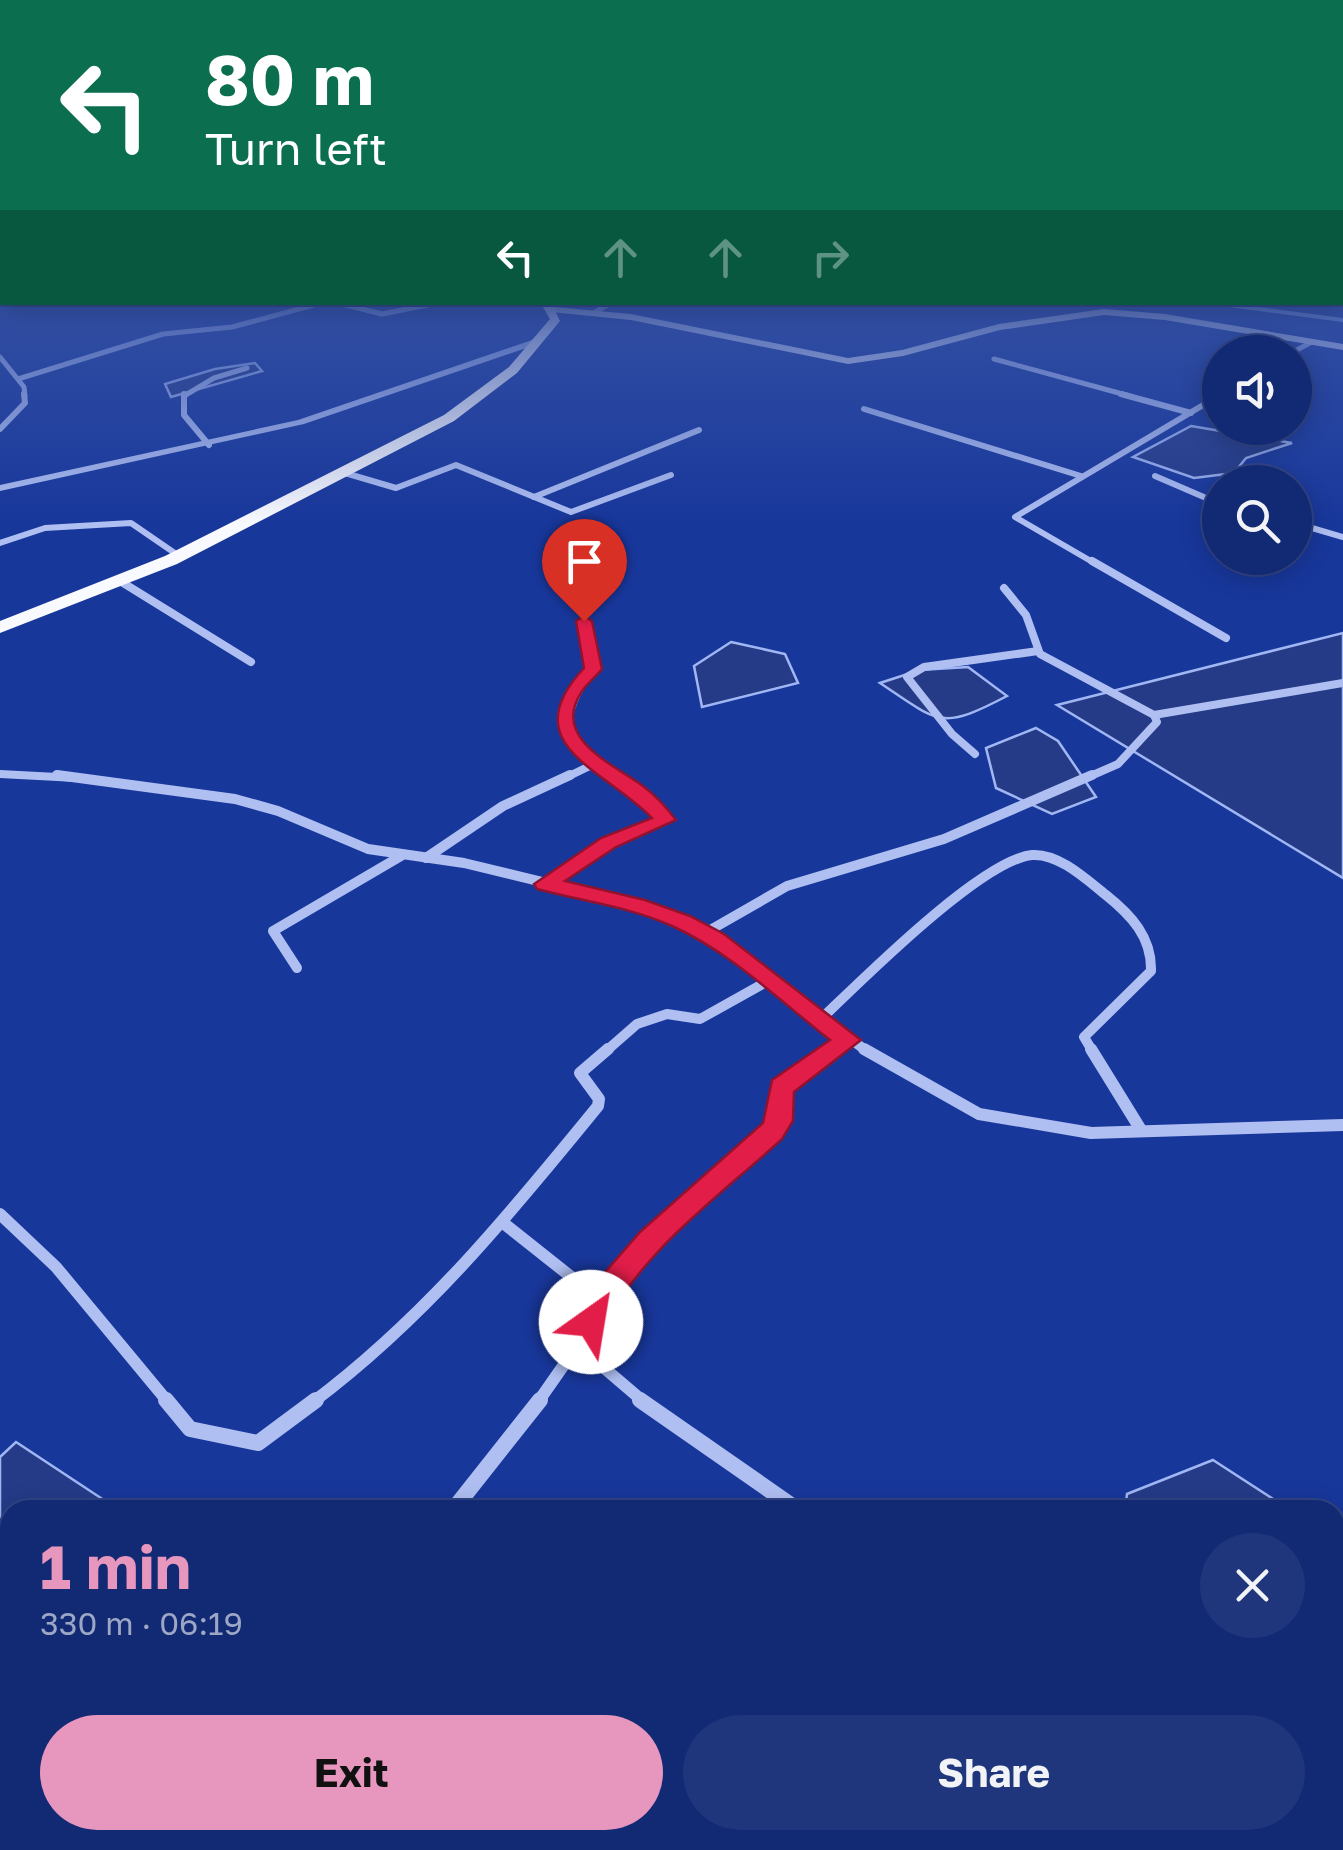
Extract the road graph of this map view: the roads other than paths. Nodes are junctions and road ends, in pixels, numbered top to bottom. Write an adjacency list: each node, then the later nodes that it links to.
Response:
1 (107, 351): 9 (street)
2 (508, 351): 15 (street)
3 (529, 351): 16 (main road)
4 (798, 351): 5 (main road)
5 (909, 351)
6 (0, 357): 9 (street)
7 (994, 360): 12 (street)
8 (248, 368): 15 (street)
9 (18, 379): 13 (street)
10 (1202, 406): 12 (street)
11 (864, 409): 18 (street)
12 (1190, 413): 18 (street)
13 (0, 429)
14 (699, 430): 22 (street)
15 (209, 445): 20 (street)
16 (344, 473): 22 (street); 26 (main road)
17 (671, 474): 22 (street)
18 (1081, 476): 31 (street)
19 (1155, 476): 21 (street)
20 (0, 488)
21 (1202, 496)
22 (534, 498)
23 (1312, 528): 24 (street)
24 (1343, 537)
25 (0, 543): 26 (street)
26 (179, 556): 27 (main road)
27 (120, 581): 30 (main road); 33 (street)
28 (1004, 588): 32 (street)
29 (584, 621): 37 (street)
30 (0, 628)
31 (1226, 638)
32 (1038, 651): 35 (street); 36 (street)
33 (251, 662)
34 (1343, 683): 35 (street)
35 (1154, 715): 42 (street)
36 (975, 754)
37 (594, 764): 40 (street); 41 (street)
38 (0, 774): 39 (street)
39 (401, 856): 40 (street); 43 (street)
40 (425, 859): 41 (street)
41 (545, 884): 42 (street)
42 (704, 934): 44 (street)
43 (297, 968)
44 (768, 981): 45 (street); 50 (street)
45 (820, 1020): 46 (street); 48 (street)
46 (848, 1040): 48 (street); 51 (street)
47 (1343, 1125): 48 (street)
48 (1141, 1130)
49 (0, 1214): 50 (street)
50 (502, 1222): 51 (street)
51 (597, 1304): 52 (street)
52 (582, 1339): 53 (street); 54 (street)
53 (461, 1500)
54 (785, 1500)

